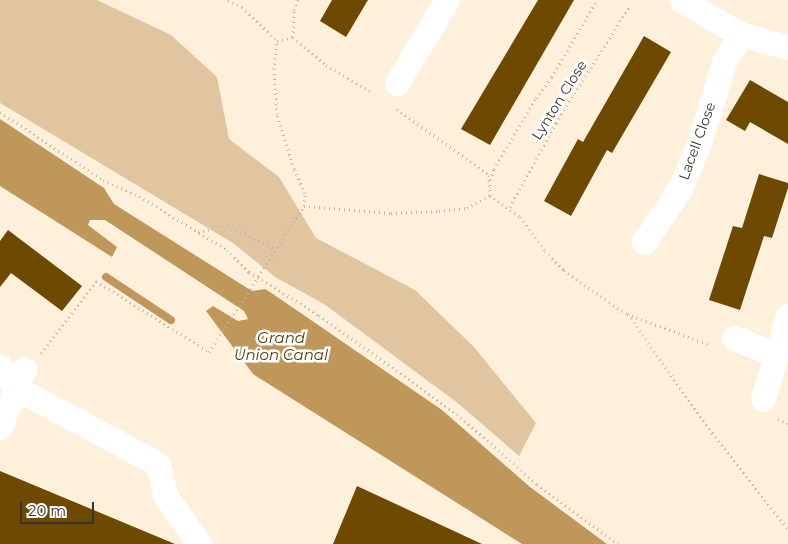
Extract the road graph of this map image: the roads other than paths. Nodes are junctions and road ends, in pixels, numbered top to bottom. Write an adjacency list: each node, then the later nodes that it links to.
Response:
1 (447, 0): 5 (street)
2 (681, 0): 3 (street)
3 (740, 34): 4 (street); 6 (street, Lacell Close)
4 (788, 47)
5 (394, 93)
6 (644, 242)
7 (788, 316): 9 (street)
8 (725, 343): 9 (street)
9 (775, 354): 11 (street)
10 (15, 377): 12 (street); 13 (street)
11 (762, 399)
12 (0, 427)
13 (199, 544)

